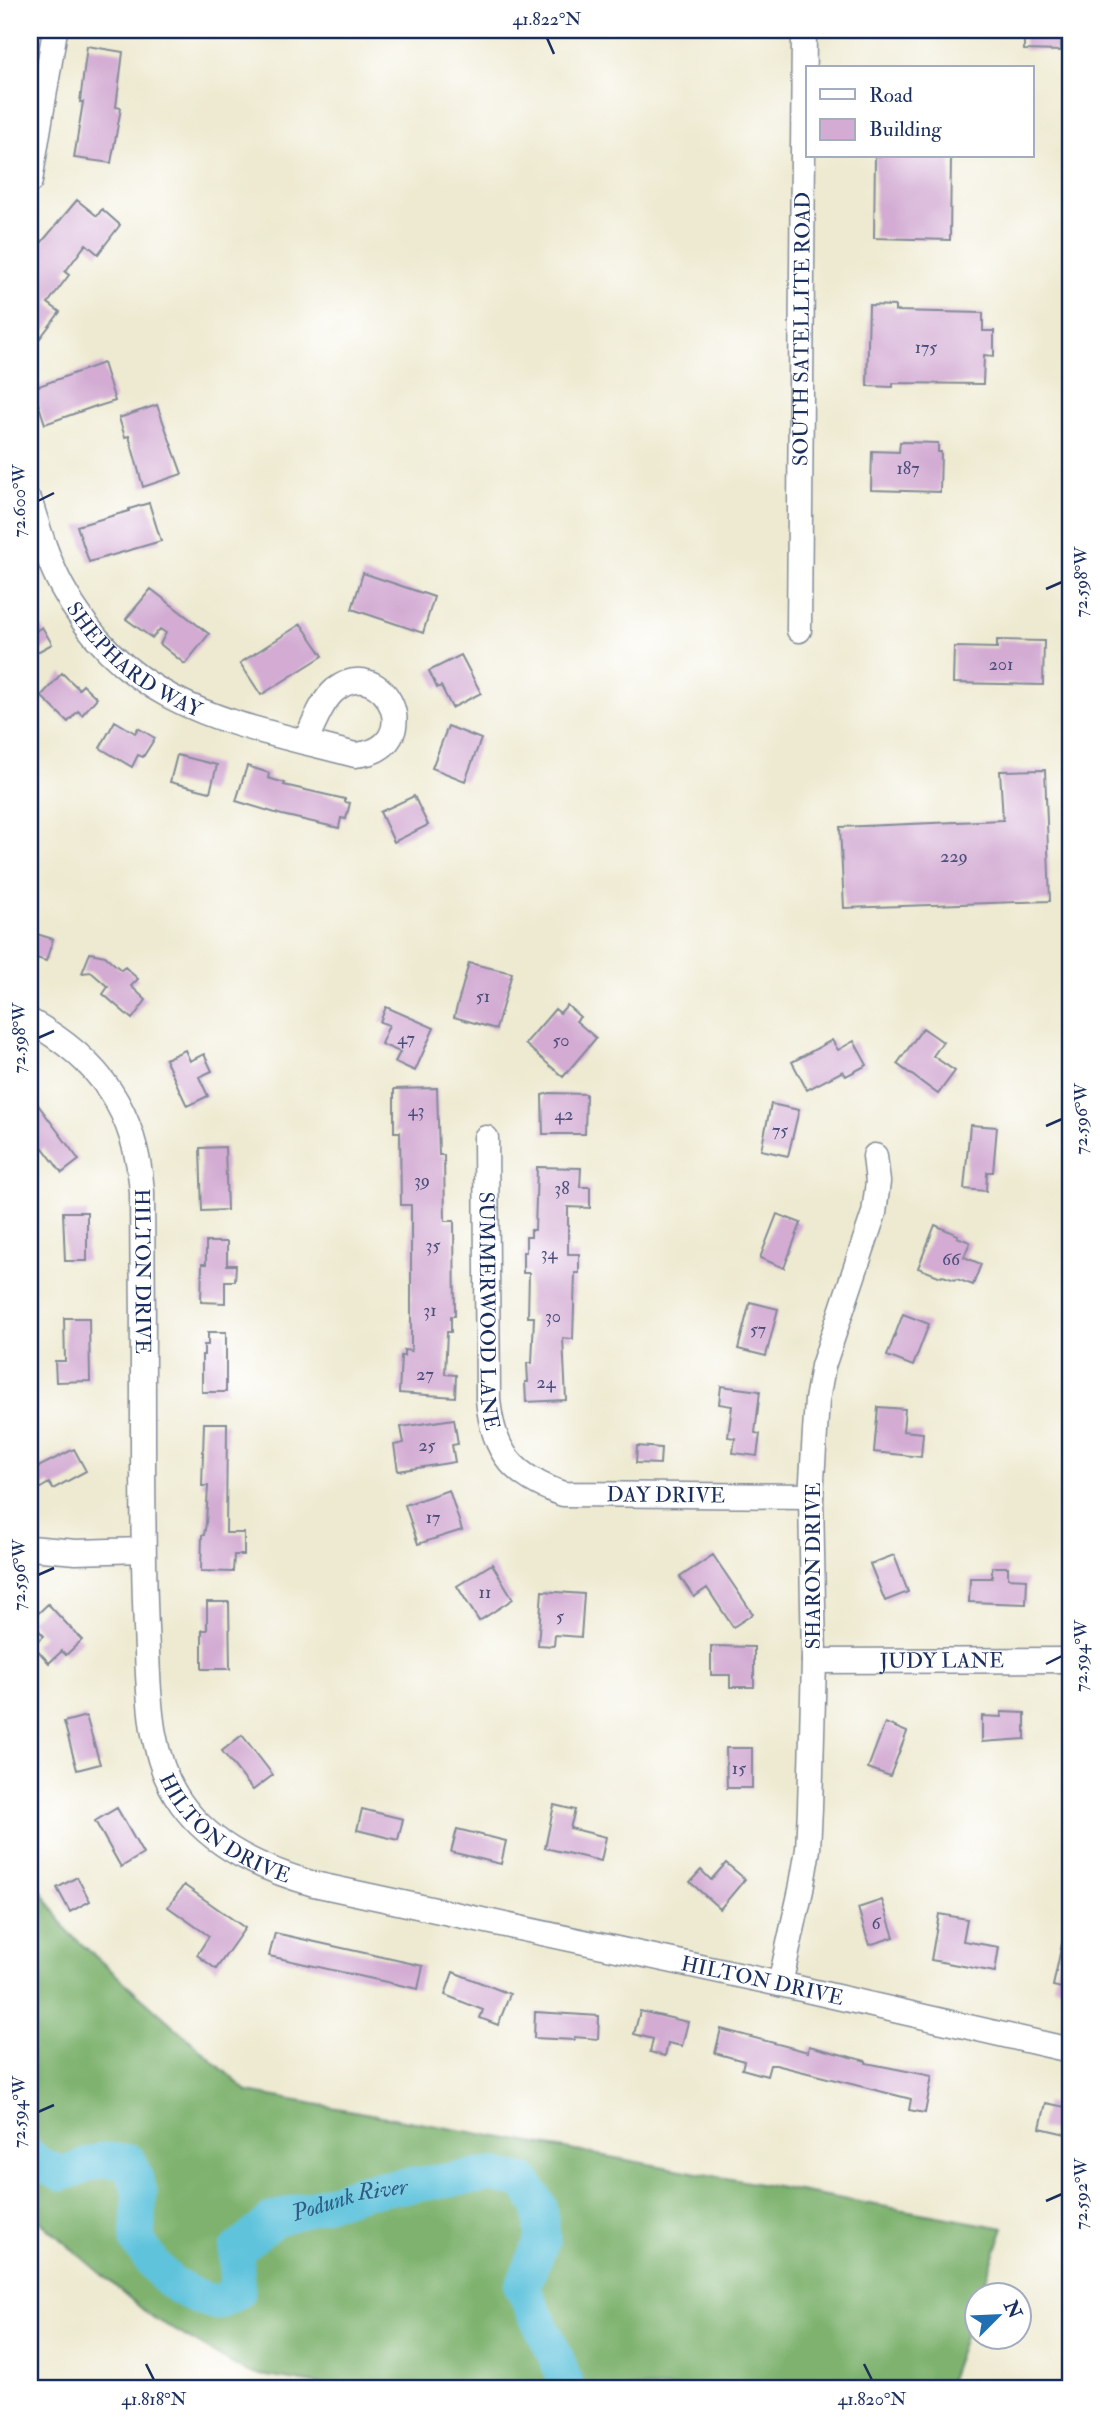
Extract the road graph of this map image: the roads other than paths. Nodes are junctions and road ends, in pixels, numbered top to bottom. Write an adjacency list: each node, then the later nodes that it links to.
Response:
1 (55, 30): 3 (street)
2 (804, 30): 5 (street, SOUTH SATELLITE ROAD)
3 (30, 181)
4 (30, 502): 6 (street, SHEPHARD WAY)
5 (799, 630)
6 (305, 742)
7 (30, 1021): 13 (street, HILTON DRIVE)
8 (486, 1138): 10 (street, SUMMERWOOD LANE)
9 (875, 1156): 11 (street, SHARON DRIVE)
10 (523, 1474): 11 (street, DAY DRIVE)
11 (811, 1496): 15 (street, SHARON DRIVE)
12 (30, 1548): 13 (street)
13 (142, 1550): 16 (street, HILTON DRIVE)
14 (1070, 1660): 15 (street, JUDY LANE)
15 (814, 1661): 16 (street, SHARON DRIVE)
16 (780, 1984): 17 (street, HILTON DRIVE)
17 (1070, 2050)

